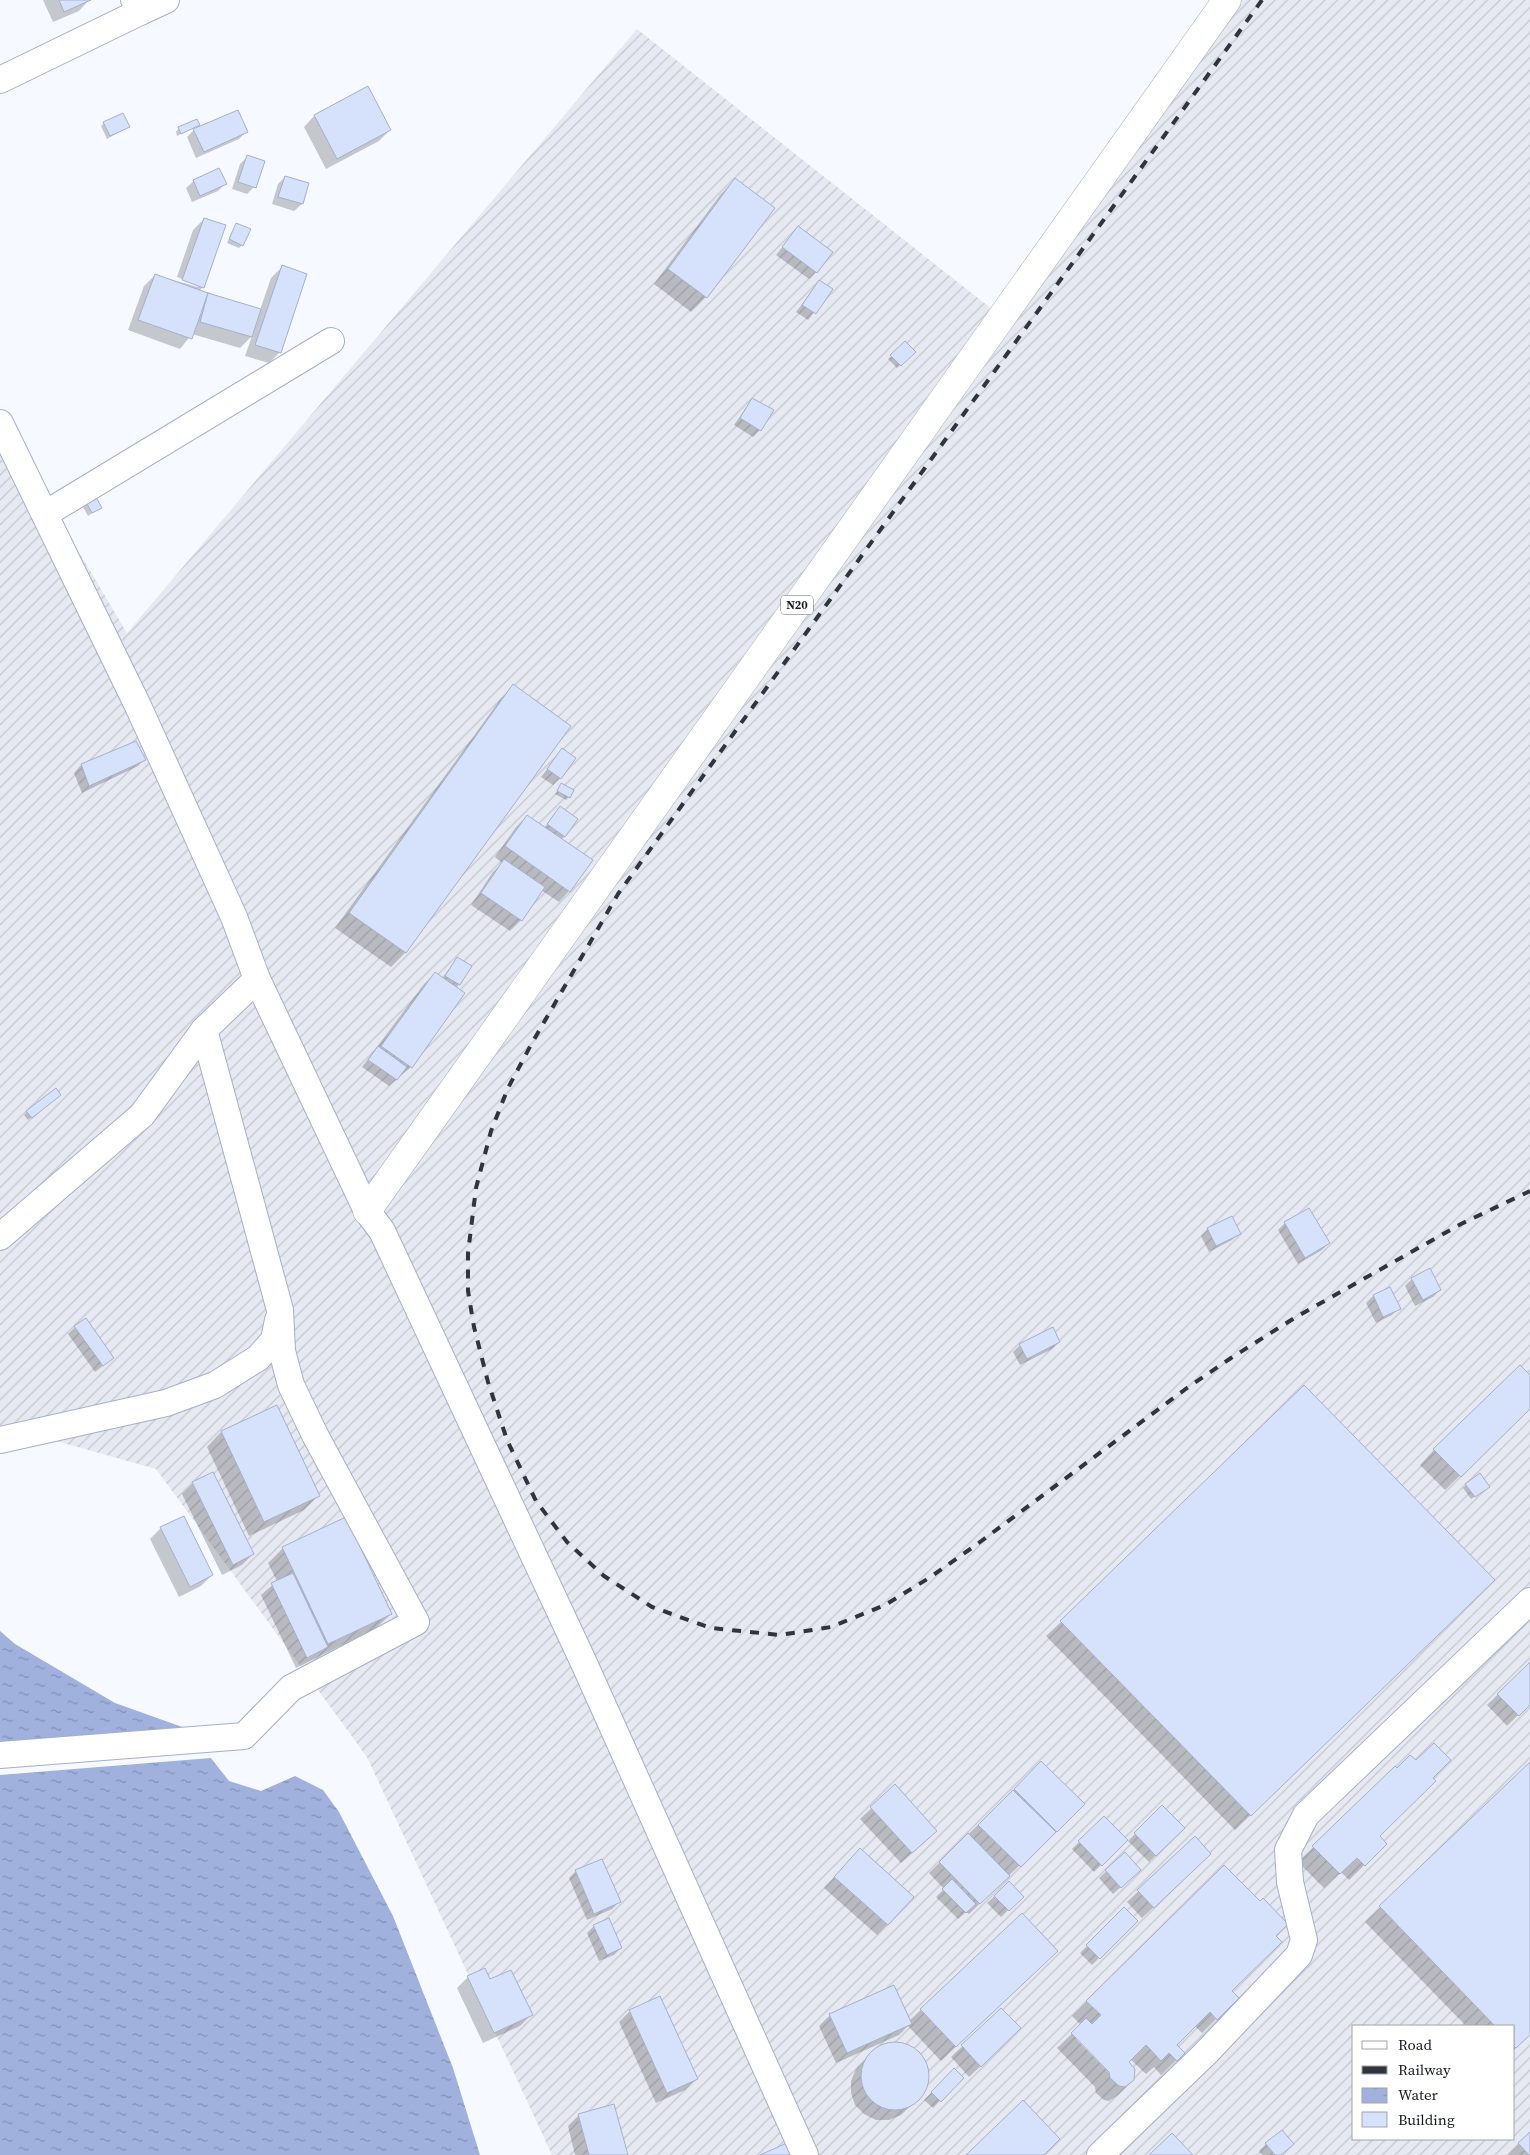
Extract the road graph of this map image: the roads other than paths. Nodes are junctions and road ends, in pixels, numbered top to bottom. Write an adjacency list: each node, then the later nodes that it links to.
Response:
1 (166, 0): 3 (street)
2 (1227, 0): 10 (main road, N20)
3 (137, 6): 4 (street)
4 (0, 80)
5 (332, 341): 7 (street)
6 (0, 423): 7 (street)
7 (45, 514): 8 (street)
8 (258, 978): 9 (street); 10 (street)
9 (204, 1030): 11 (street); 12 (street)
10 (367, 1211): 16 (street)
11 (0, 1237)
12 (280, 1310): 13 (street); 15 (street)
13 (0, 1440)
14 (1530, 1601): 17 (street)
15 (0, 1755)
16 (805, 2155)
17 (1100, 2155)

